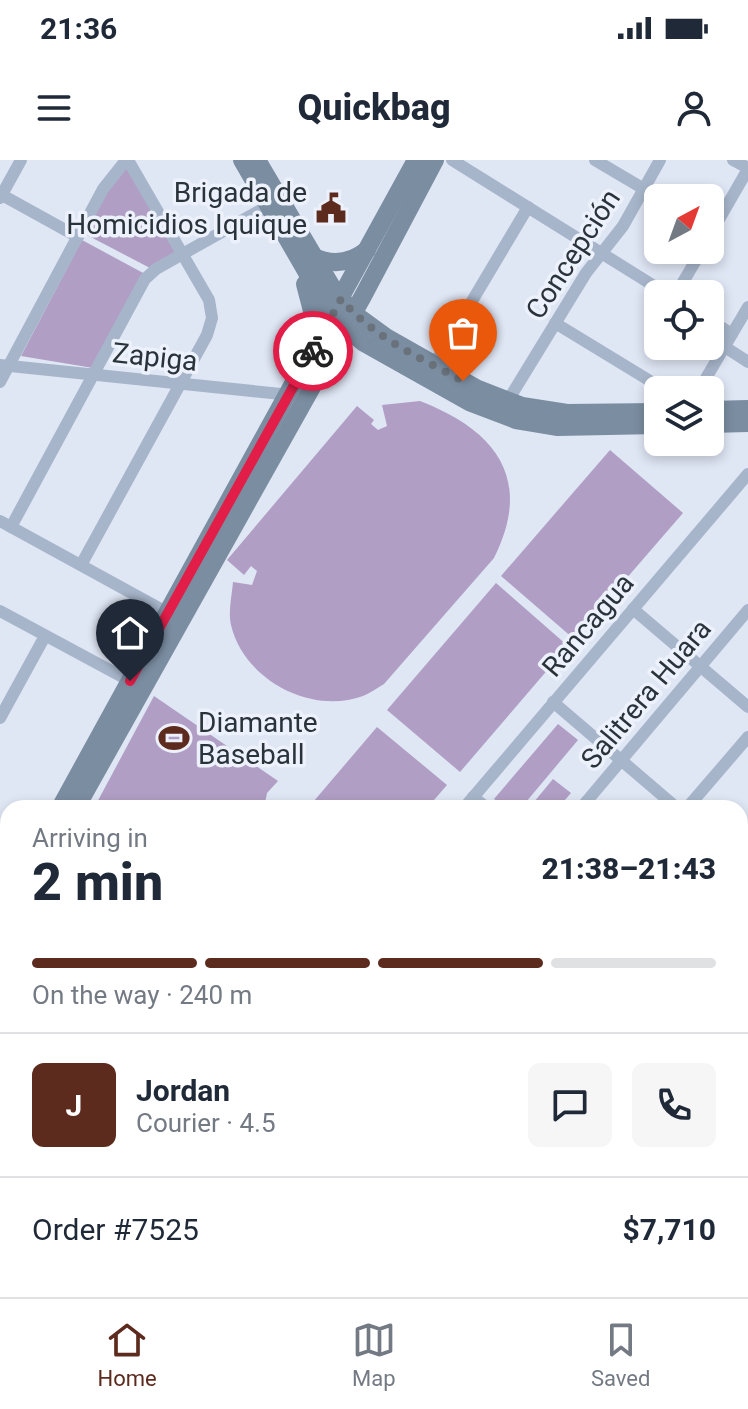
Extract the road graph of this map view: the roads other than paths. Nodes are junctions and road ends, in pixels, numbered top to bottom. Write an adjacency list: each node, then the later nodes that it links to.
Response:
1 (21, 160): 12 (street)
2 (127, 160): 17 (street); 21 (street)
3 (416, 160): 19 (main road)
4 (435, 160): 25 (main road)
5 (452, 160): 15 (street)
6 (595, 160): 13 (street)
7 (660, 160): 11 (street, Concepción)
8 (733, 160): 10 (street)
9 (255, 161): 14 (main road); 22 (main road)
10 (748, 168): 16 (street)
11 (647, 184)
12 (2, 189): 17 (street)
13 (644, 189): 20 (street, Concepción)
14 (268, 206): 18 (main road); 21 (street)
15 (528, 207): 20 (street); 32 (street)
16 (724, 210)
17 (78, 237): 33 (street)
18 (291, 247): 25 (main road); 34 (main road)
19 (369, 248): 22 (main road); 25 (main road)
20 (602, 253): 23 (street); 26 (street, Concepción)
21 (182, 254): 35 (street); 39 (street)
22 (312, 256): 25 (main road)
23 (645, 280)
24 (748, 307): 28 (street)
25 (343, 314): 30 (main road); 32 (main road); 34 (main road)
26 (555, 323): 37 (street); 41 (street, Concepción)
27 (724, 329): 28 (street)
28 (732, 334): 29 (street)
29 (725, 347): 31 (street); 36 (street)
30 (375, 350): 34 (main road); 41 (main road)
31 (748, 362)
32 (434, 365): 41 (main road)
33 (4, 366): 35 (street, Zapiga); 38 (street)
34 (312, 369): 40 (main road)
35 (93, 375): 39 (street, Zapiga); 49 (street)
36 (707, 376)
37 (644, 377)
38 (0, 382)
39 (179, 384): 40 (street, Zapiga); 50 (street)
40 (297, 396): 54 (main road); 65 (main road)
41 (503, 408): 44 (main road); 47 (main road)
42 (748, 409): 43 (main road)
43 (724, 410)
44 (644, 412)
45 (748, 423): 46 (main road)
46 (724, 424)
47 (644, 425)
48 (748, 474): 51 (street, Rancagua)
49 (5, 524): 50 (street)
50 (81, 565): 54 (street)
51 (633, 609): 56 (street); 58 (street, Rancagua)
52 (748, 610): 56 (street, Salitrera Huara)
53 (0, 611): 55 (street)
54 (168, 613): 57 (main road)
55 (45, 636): 57 (street); 60 (street)
56 (700, 667): 59 (street); 62 (street, Salitrera Huara)
57 (130, 681): 64 (main road)
58 (553, 702): 62 (street); 63 (street, Rancagua)
59 (748, 707)
60 (0, 718)
61 (748, 737): 70 (street)
62 (621, 760): 68 (street, Salitrera Huara); 69 (street)
63 (473, 797): 66 (street, Rancagua); 67 (street)
64 (64, 800)
65 (80, 800)
66 (471, 800)
67 (477, 800)
68 (588, 800)
69 (668, 800)
70 (694, 800)

